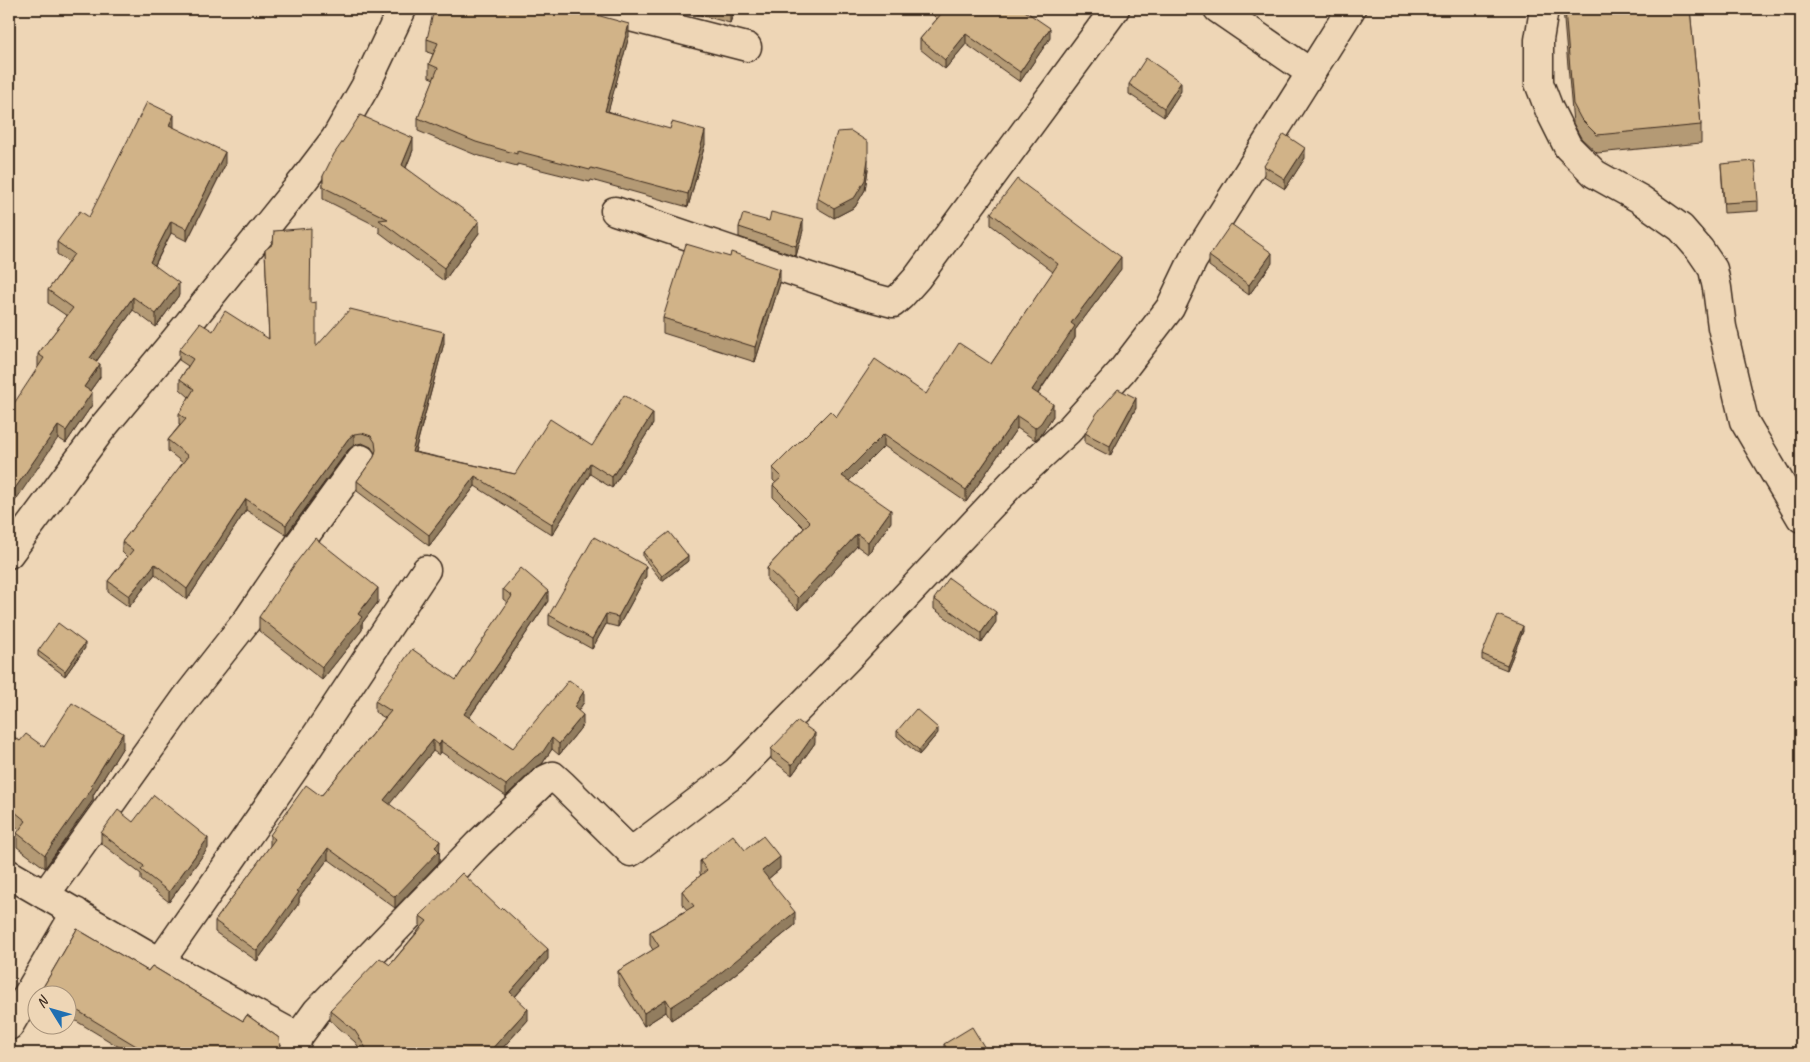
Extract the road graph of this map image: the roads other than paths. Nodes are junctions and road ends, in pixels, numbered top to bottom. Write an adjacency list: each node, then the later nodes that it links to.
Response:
1 (402, 9): 12 (street)
2 (1114, 9): 9 (street)
3 (1218, 9): 8 (street)
4 (1351, 9): 8 (street)
5 (1544, 9): 11 (street)
6 (613, 11): 7 (street)
7 (747, 46)
8 (1311, 73): 19 (street)
9 (615, 211)
10 (361, 459): 15 (street)
11 (1801, 518)
12 (9, 554)
13 (426, 570): 17 (street)
14 (9, 874): 15 (street)
15 (45, 895): 16 (street)
16 (76, 912): 17 (street); 18 (street)
17 (160, 962): 19 (street)
18 (9, 1026)
19 (296, 1045)

